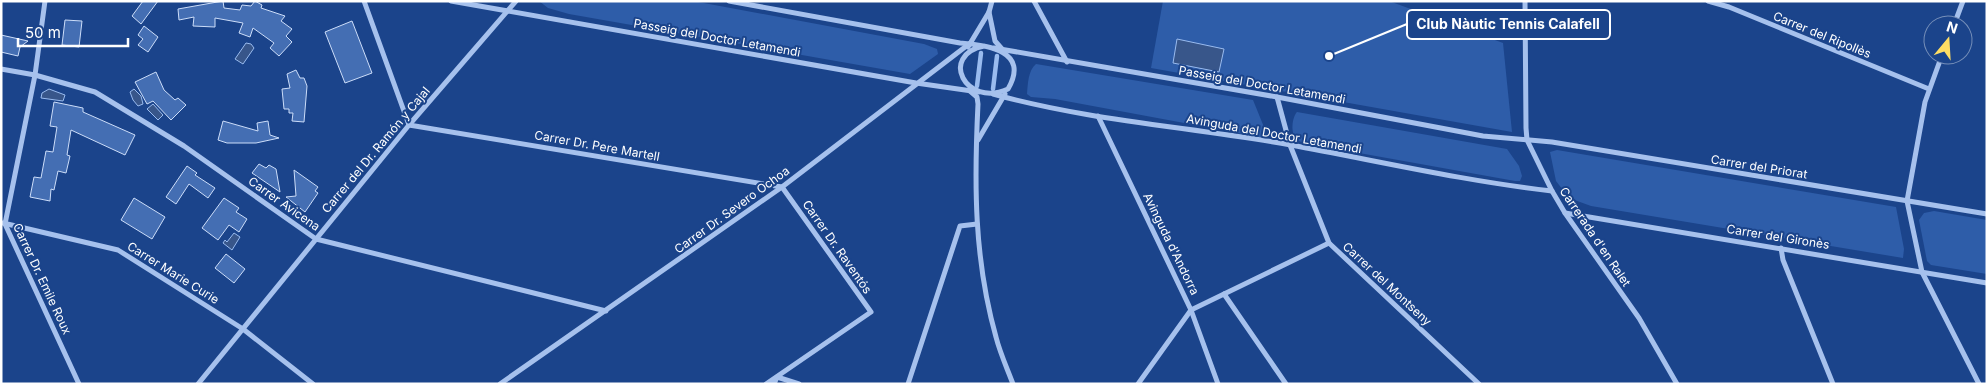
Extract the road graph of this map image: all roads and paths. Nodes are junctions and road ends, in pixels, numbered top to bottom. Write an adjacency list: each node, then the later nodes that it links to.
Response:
1 (46, 1): 21 (street, Carrer Dr. Emile Roux)
2 (364, 1): 32 (street)
3 (451, 1): 11 (street, Passeig del Doctor Letamendi)
4 (516, 1): 11 (street, Carrer del Dr. Ramón y Cajal)
5 (729, 1): 14 (street)
6 (992, 1): 12 (street)
7 (1034, 1): 18 (street)
8 (1525, 1): 33 (street, Carrerada d'en Ralet)
9 (1708, 1): 25 (street, Carrer del Ripollès)
10 (1963, 1): 13 (street)
11 (508, 11): 23 (street, Passeig del Doctor Letamendi); 32 (street, Carrer del Dr. Ramón y Cajal)
12 (990, 12): 14 (street); 16 (street)
13 (1958, 15)
14 (969, 44): 15 (street); 17 (street); 23 (street, Carrer Dr. Severo Ochoa)
15 (984, 46): 16 (street, Passeig del Doctor Letamendi); 17 (street)
16 (1004, 52): 18 (street, Passeig del Doctor Letamendi); 24 (street)
17 (962, 60): 22 (street)
18 (1067, 62): 30 (street, Passeig del Doctor Letamendi)
19 (1938, 65): 25 (street)
20 (1, 69): 21 (street, Carrer Avicena)
21 (35, 75): 41 (street, Carrer Dr. Emile Roux); 43 (street, Carrer Avicena)
22 (964, 82): 26 (street); 27 (street)
23 (916, 83): 26 (street, Passeig del Doctor Letamendi); 36 (street, Carrer Dr. Severo Ochoa)
24 (1008, 89): 28 (street); 29 (street)
25 (1929, 89): 38 (street)
26 (970, 91): 27 (street, Passeig del Doctor Letamendi); 34 (street)
27 (979, 92): 28 (street)
28 (993, 94): 29 (street, Avinguda del Doctor Letamendi)
29 (1003, 97): 31 (street, Avinguda del Doctor Letamendi); 34 (street)
30 (1277, 97): 33 (street, Passeig del Doctor Letamendi); 35 (street, Carrer del Montseny)
31 (1098, 116): 35 (street, Avinguda del Doctor Letamendi); 49 (street, Avinguda d'Andorra)
32 (409, 125): 36 (street, Carrer Dr. Pere Martell); 43 (street, Carrer del Dr. Ramón y Cajal)
33 (1527, 140): 37 (street, Carrerada d'en Ralet); 38 (street, Carrer del Priorat)
34 (976, 143): 42 (street)
35 (1290, 145): 37 (street, Avinguda del Doctor Letamendi); 44 (street, Carrer del Montseny)
36 (782, 188): 50 (street, Carrer Dr. Severo Ochoa); 52 (street, Carrer Dr. Raventós)
37 (1552, 191): 39 (street, Carrerada d'en Ralet)
38 (1907, 201): 40 (street, Carrer del Priorat); 46 (street)
39 (1565, 213): 45 (street, Carrer del Gironès); 66 (street, Carrerada d'en Ralet)
40 (1987, 214)
41 (3, 223): 51 (street, Carrer Marie Curie); 53 (street, Carrer Dr. Emile Roux)
42 (977, 224): 60 (street); 61 (street)
43 (316, 239): 50 (street, Carrer Avicena); 51 (street, Carrer del Dr. Ramón y Cajal)
44 (1328, 243): 48 (street); 65 (street, Carrer del Montseny)
45 (1781, 248): 46 (street, Carrer del Gironès); 67 (street)
46 (1922, 272): 47 (street, Carrer del Gironès); 68 (street)
47 (1987, 283)
48 (1224, 294): 49 (street); 64 (street)
49 (1191, 310): 62 (street); 63 (street, Avinguda d'Andorra)
50 (606, 311): 56 (street, Carrer Dr. Severo Ochoa)
51 (243, 329): 54 (street, Carrer del Dr. Ramón y Cajal); 55 (street, Carrer Marie Curie)
52 (777, 376): 57 (street, Carrer Dr. Raventós); 58 (street); 59 (street)
53 (79, 384)
54 (198, 384)
55 (313, 384)
56 (500, 384)
57 (766, 384)
58 (774, 384)
59 (799, 384)
60 (908, 384)
61 (1013, 384)
62 (1138, 384)
63 (1218, 384)
64 (1286, 384)
65 (1479, 384)
66 (1677, 384)
67 (1833, 384)
68 (1979, 384)

